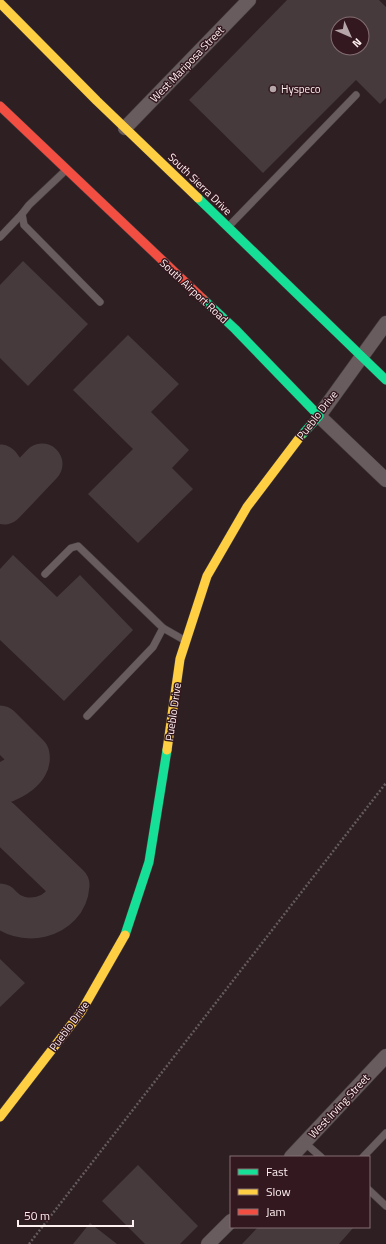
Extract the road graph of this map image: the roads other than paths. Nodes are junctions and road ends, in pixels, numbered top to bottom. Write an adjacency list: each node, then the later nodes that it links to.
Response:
1 (248, 0): 5 (street, West Mariposa Street)
2 (0, 3): 5 (street, South Sierra Drive)
3 (356, 95): 8 (lane)
4 (0, 106): 6 (street, South Airport Road)
5 (125, 128): 8 (street, South Sierra Drive)
6 (66, 170): 7 (lane); 14 (street, South Airport Road)
7 (22, 214): 9 (lane); 10 (lane)
8 (228, 228): 12 (street, South Sierra Drive)
9 (0, 237)
10 (100, 302)
11 (386, 323): 12 (street, Pueblo Drive)
12 (361, 356): 13 (street, South Sierra Drive); 14 (street, Pueblo Drive)
13 (386, 380)
14 (319, 416): 15 (street, South Airport Road); 18 (street, Pueblo Drive)
15 (386, 480)
16 (45, 574): 17 (lane)
17 (163, 628): 18 (lane); 19 (lane)
18 (186, 641): 21 (street, Pueblo Drive)
19 (87, 716)
20 (386, 1056): 23 (street, West Irving Street)
21 (0, 1117)
22 (386, 1133): 26 (lane)
23 (305, 1143): 24 (street, West Irving Street); 25 (lane)
24 (292, 1156)
25 (320, 1156)
26 (364, 1156)
27 (370, 1191): 28 (lane)
28 (386, 1206)
29 (230, 1222): 30 (street)
30 (208, 1244)

